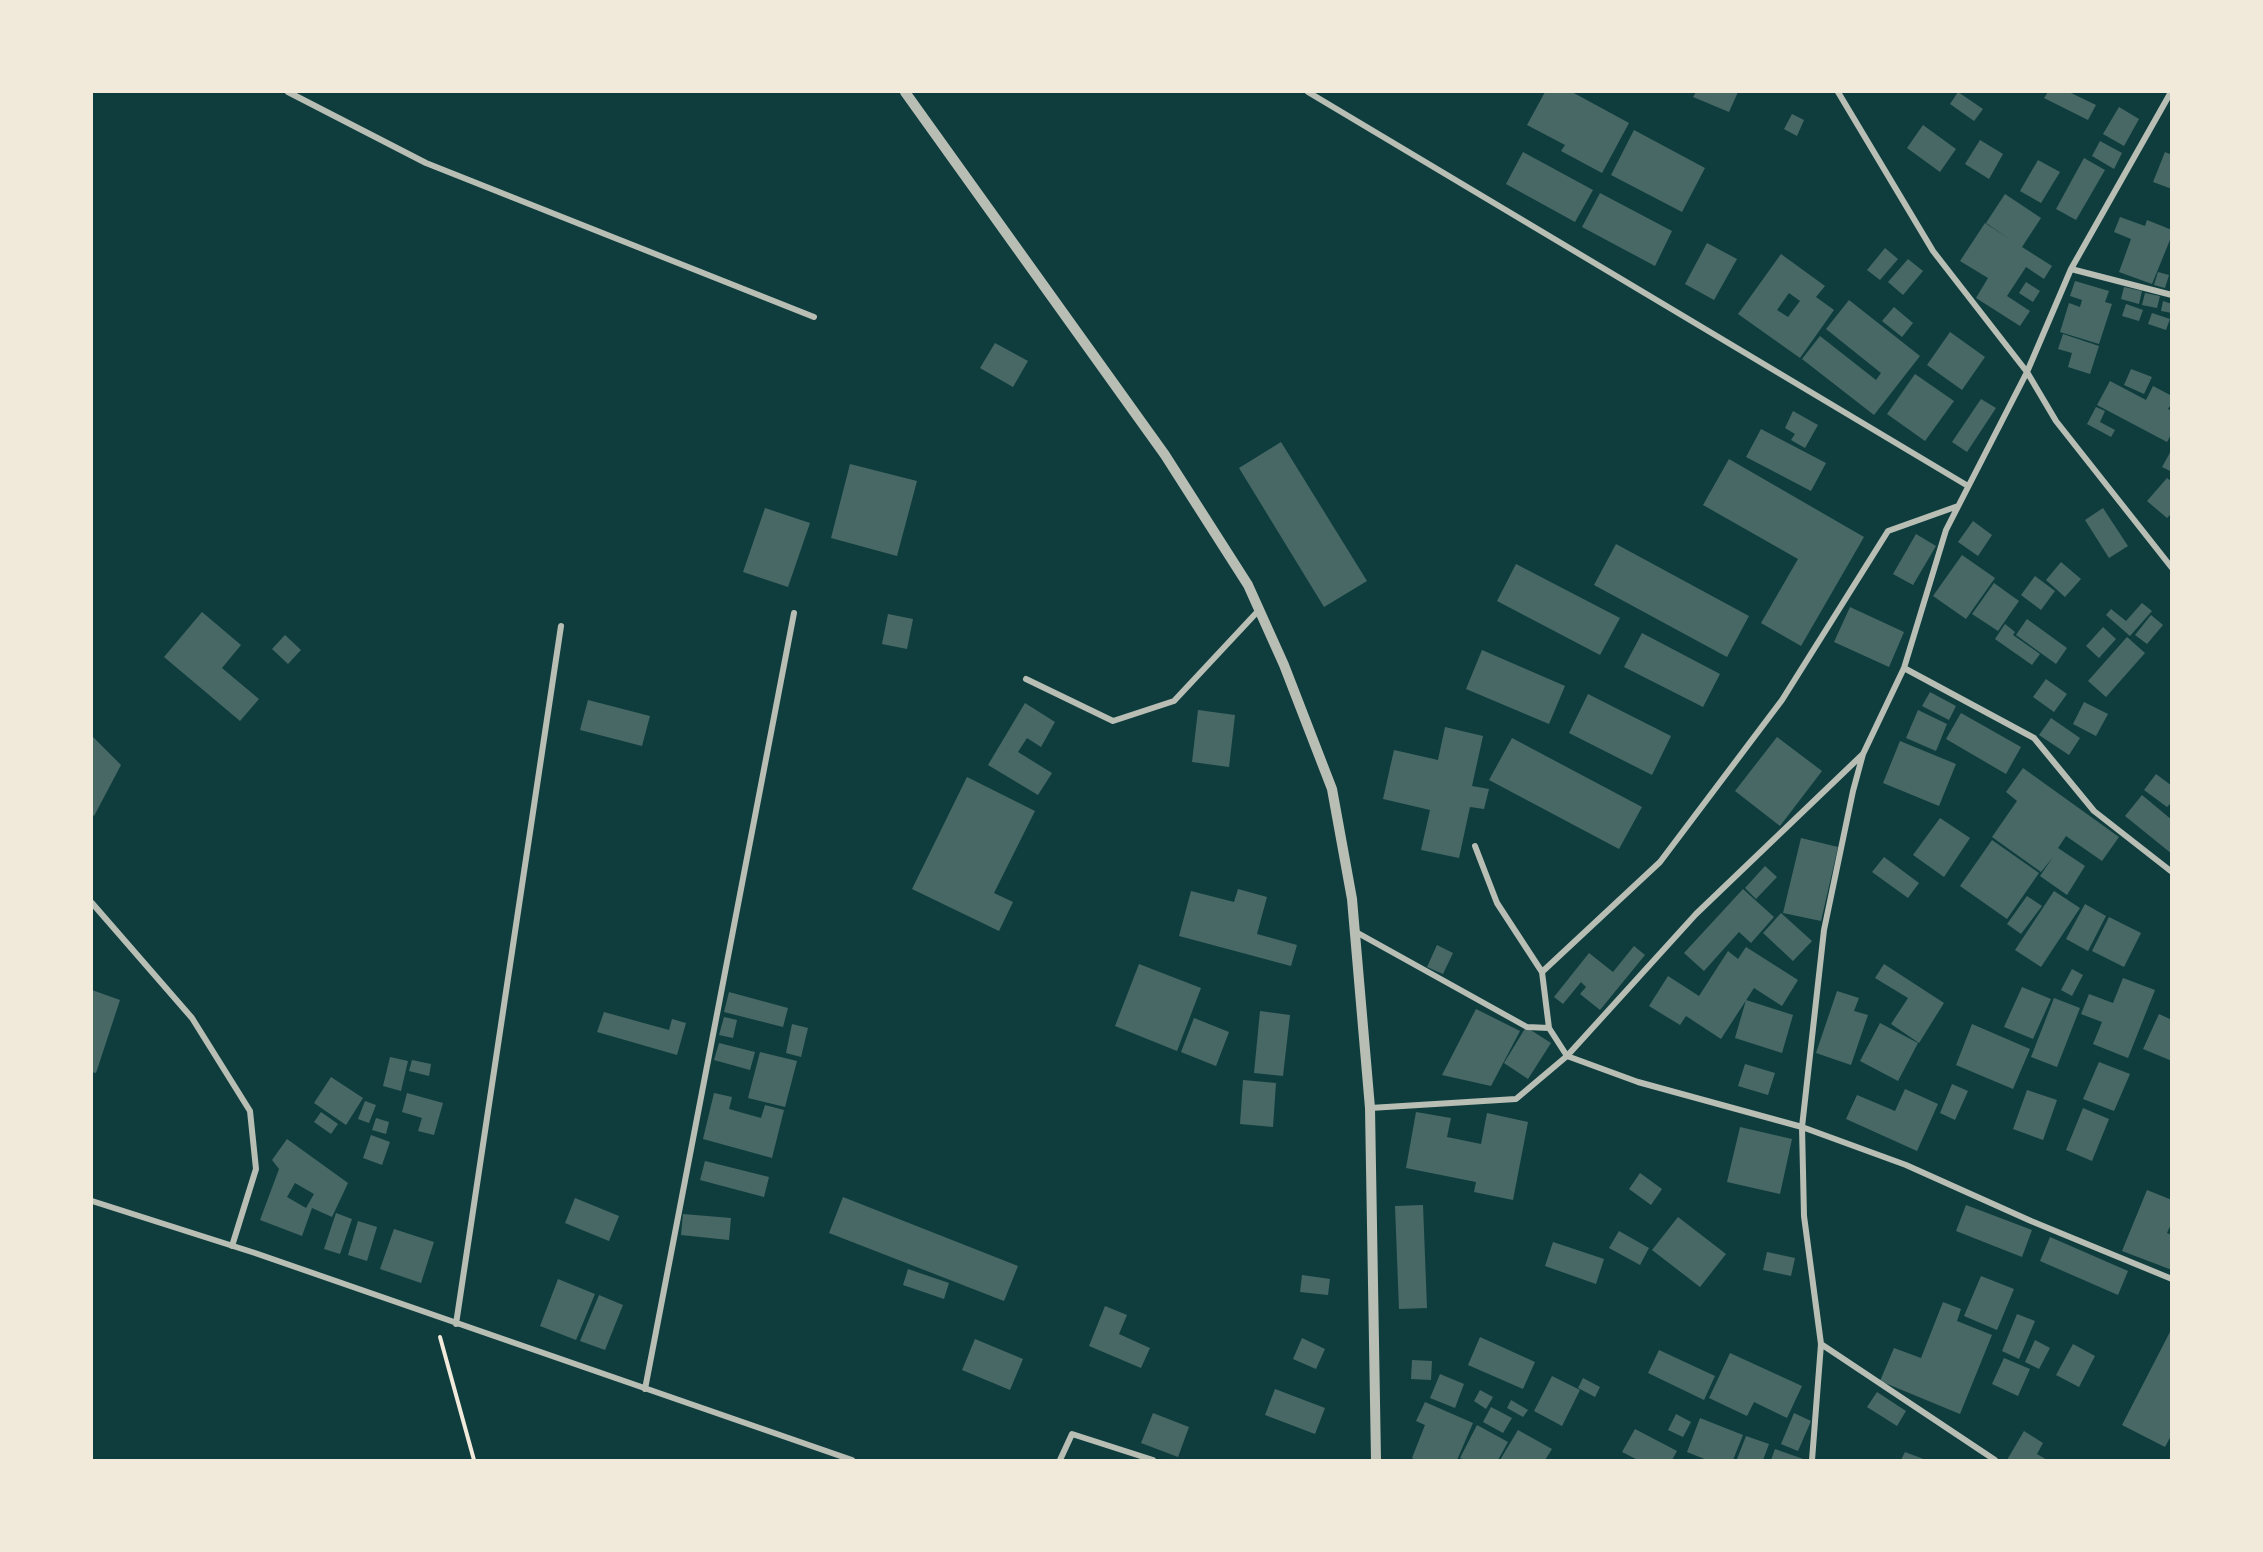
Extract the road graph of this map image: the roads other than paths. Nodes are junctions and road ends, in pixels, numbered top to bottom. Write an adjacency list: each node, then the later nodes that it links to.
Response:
1 (288, 92): 8 (street)
2 (905, 92): 13 (street)
3 (1308, 92): 10 (street)
4 (1838, 92): 9 (street)
5 (2171, 92): 6 (street)
6 (2071, 269): 7 (street); 9 (street)
7 (2172, 295)
8 (813, 317)
9 (2027, 372): 10 (street); 12 (street)
10 (1968, 486): 11 (street)
11 (1958, 505): 16 (street); 23 (street)
12 (2172, 568)
13 (1259, 609): 17 (street); 22 (street)
14 (794, 613): 33 (street)
15 (561, 626): 31 (street)
16 (1904, 668): 18 (street); 20 (street)
17 (1026, 680)
18 (1863, 754): 25 (street); 27 (street)
19 (1475, 846): 23 (street)
20 (2172, 872)
21 (92, 903): 29 (street)
22 (1356, 932): 24 (street); 26 (street)
23 (1542, 972): 24 (street)
24 (1549, 1028): 25 (street)
25 (1567, 1056): 26 (street); 27 (street)
26 (1370, 1108): 37 (street)
27 (1802, 1127): 30 (street); 32 (street)
28 (92, 1201): 29 (street)
29 (232, 1246): 31 (street)
30 (2172, 1279)
31 (456, 1324): 33 (street)
32 (1821, 1344): 38 (street); 39 (street)
33 (645, 1389): 34 (street)
34 (852, 1460)
35 (1060, 1461): 36 (street)
36 (1153, 1461)
37 (1376, 1461)
38 (1812, 1461)
39 (1995, 1461)

